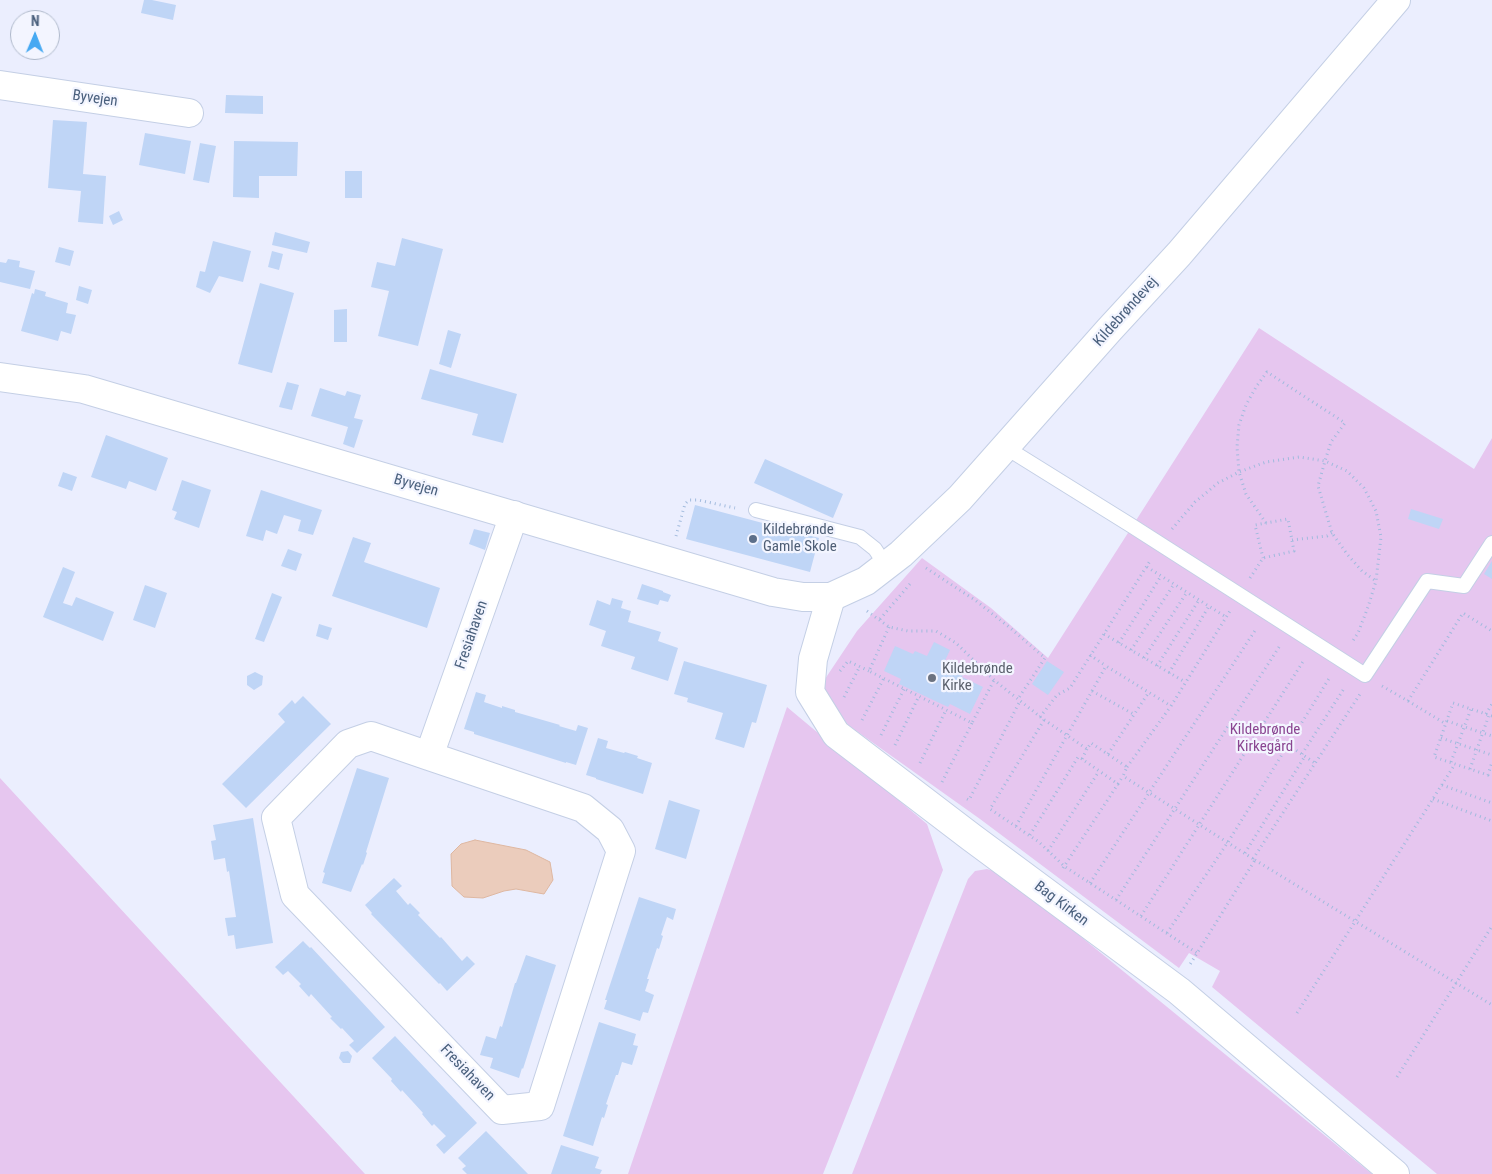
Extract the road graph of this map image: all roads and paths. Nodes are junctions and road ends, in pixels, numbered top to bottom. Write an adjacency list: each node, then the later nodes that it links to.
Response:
1 (1396, 0): 5 (street, Kildebrøndevej)
2 (0, 85): 3 (street, Byvejen)
3 (190, 113)
4 (0, 377): 9 (street, Byvejen)
5 (1005, 447): 14 (lane); 17 (street, Kildebrøndevej)
6 (1325, 461): 7 (path); 7 (path); 11 (path); 21 (path)
7 (1239, 472): 10 (path); 14 (path)
8 (756, 510): 16 (path); 17 (lane)
9 (514, 515): 16 (street, Byvejen); 84 (street, Fresiahaven)
10 (1266, 524): 12 (path); 15 (path)
11 (1332, 533): 12 (path); 21 (path)
12 (1292, 540): 15 (path)
13 (1492, 543): 48 (lane)
14 (1161, 544): 19 (path); 25 (lane)
15 (1262, 558): 25 (path)
16 (668, 561): 26 (street, Byvejen)
17 (886, 566): 26 (street, Kildebrøndevej)
18 (924, 567): 56 (path)
19 (1147, 567): 20 (path); 35 (path)
20 (1161, 576): 23 (path); 36 (path)
21 (1376, 581): 41 (path)
22 (912, 582): 31 (path)
23 (1174, 584): 24 (path); 38 (path)
24 (1187, 592): 27 (path); 40 (path)
25 (1240, 595): 29 (lane); 30 (path)
26 (834, 596): 31 (path); 122 (street, Bag Kirken)
27 (1199, 600): 28 (path); 44 (path)
28 (1209, 606): 30 (path); 47 (path)
29 (1267, 612): 33 (lane); 100 (path)
30 (1226, 617): 51 (path)
31 (880, 620): 32 (path)
32 (889, 627): 45 (path); 50 (path)
33 (1291, 628): 37 (lane); 104 (path)
34 (1492, 631): 57 (path)
35 (1104, 634): 36 (path); 39 (path)
36 (1118, 643): 38 (path)
37 (1315, 643): 41 (lane); 106 (path)
38 (1131, 650): 40 (path)
39 (1090, 655): 43 (path); 65 (path)
40 (1144, 658): 44 (path)
41 (1341, 660): 48 (lane); 77 (path)
42 (860, 666): 45 (path); 46 (path); 58 (path)
43 (1106, 666): 53 (path); 54 (path)
44 (1157, 666): 47 (path)
45 (869, 671): 49 (path)
46 (838, 673)
47 (1169, 673): 51 (path)
48 (1364, 674): 57 (path); 82 (path); 88 (path)
49 (884, 678): 52 (path); 69 (path)
50 (994, 680): 56 (path); 68 (path)
51 (1185, 682): 60 (path)
52 (904, 689): 55 (path); 75 (path)
53 (1092, 691): 63 (path); 72 (path)
54 (1149, 692): 60 (path); 63 (path)
55 (919, 696): 62 (path); 78 (path)
56 (1019, 700): 65 (path); 101 (path)
57 (1408, 701): 67 (path)
58 (841, 703)
59 (1492, 704): 64 (path)
60 (1171, 706): 91 (path)
61 (1471, 709): 64 (path); 67 (path); 70 (path)
62 (946, 710): 68 (path); 90 (path)
63 (1134, 715): 81 (path)
64 (1489, 715): 71 (path)
65 (1040, 717): 66 (path)
66 (1044, 720): 72 (path); 107 (path)
67 (1446, 722): 70 (path); 74 (path)
68 (972, 723): 96 (path)
69 (859, 727)
70 (1464, 727): 71 (path); 76 (path)
71 (1482, 733): 73 (path); 80 (path)
72 (1066, 735): 79 (path); 107 (path)
73 (1492, 736)
74 (1441, 738): 76 (path); 86 (path)
75 (879, 740)
76 (1458, 744): 80 (path); 86 (path)
77 (1288, 745): 82 (path); 109 (path)
78 (893, 749)
79 (1088, 749): 81 (path); 85 (path)
80 (1476, 750): 83 (path); 92 (path)
81 (1108, 754): 91 (path)
82 (1304, 755): 88 (path); 111 (path)
83 (1492, 755)
84 (429, 756): 84 (street, Fresiahaven)
85 (1082, 759): 93 (path); 108 (path)
86 (1451, 762): 89 (path)
87 (1492, 762): 92 (path)
88 (1315, 763): 112 (path)
89 (1455, 764): 92 (path); 98 (path)
90 (918, 766)
91 (1127, 768): 94 (path)
92 (1470, 769)
93 (1099, 770): 97 (path); 110 (path)
94 (1123, 776): 97 (path); 100 (path)
95 (934, 777): 96 (path)
96 (942, 782): 99 (path)
97 (1118, 784): 113 (path)
98 (1442, 785): 102 (path); 103 (path)
99 (949, 787)
100 (1149, 792): 104 (path); 114 (path)
101 (962, 796)
102 (1433, 799): 105 (path); 117 (path)
103 (1492, 803)
104 (1174, 809): 106 (path); 115 (path)
105 (1492, 821)
106 (1199, 824): 109 (path); 116 (path)
107 (1016, 826): 108 (path)
108 (1030, 836): 110 (path)
109 (1228, 842): 111 (path); 119 (path)
110 (1048, 851): 113 (path)
111 (1245, 853): 112 (path)
112 (1254, 859): 117 (path); 120 (path)
113 (1064, 866): 114 (path)
114 (1090, 883): 115 (path)
115 (1116, 900): 116 (path)
116 (1141, 916): 119 (path)
117 (1356, 921): 121 (path); 124 (path)
118 (1492, 926): 121 (path)
119 (1167, 933): 120 (path)
120 (1197, 953): 122 (path)
121 (1456, 983): 123 (path); 125 (path)
122 (1175, 988): 126 (street, Bag Kirken)
123 (1492, 1005)
124 (1298, 1013)
125 (1397, 1077)
126 (1395, 1174)

